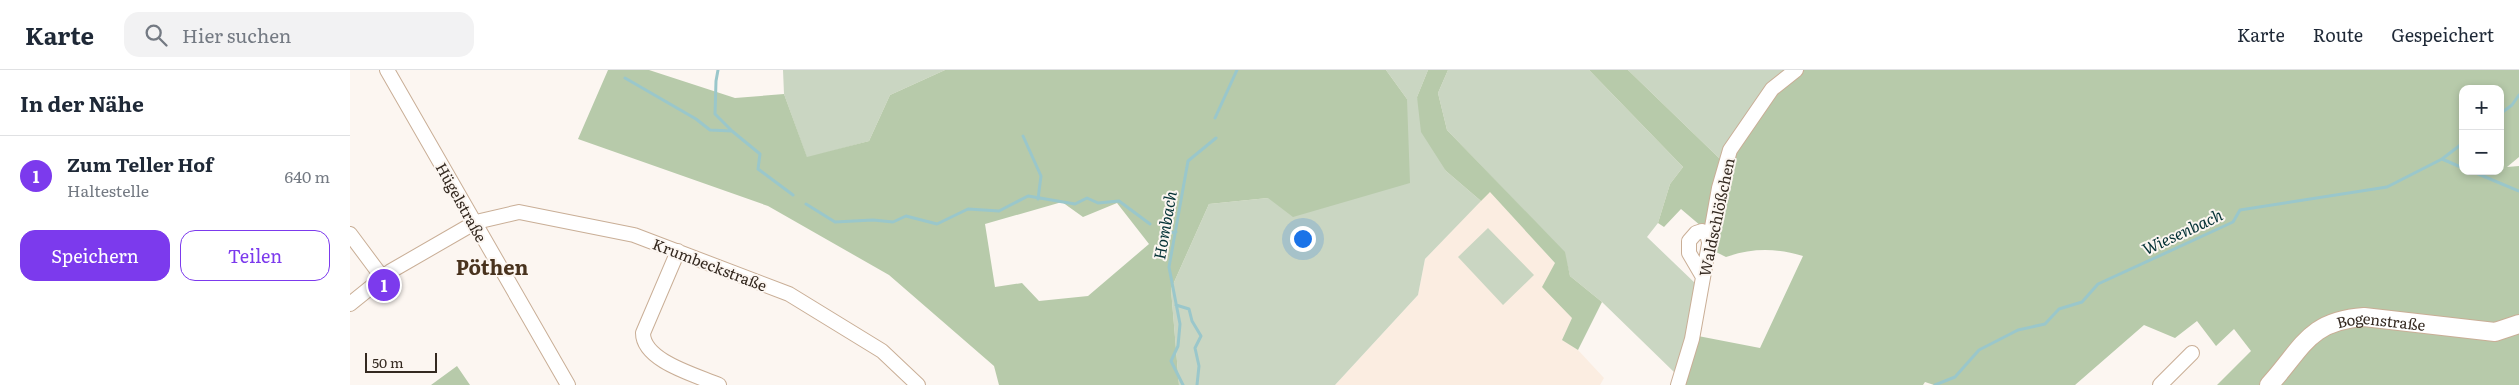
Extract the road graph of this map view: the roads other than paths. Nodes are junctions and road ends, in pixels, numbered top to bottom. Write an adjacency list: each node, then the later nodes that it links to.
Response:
1 (387, 70): 3 (street, Hügelstraße)
2 (1796, 70): 5 (street, Waldschlößchen)
3 (476, 222): 6 (street, Krumbeckstraße); 7 (street, Krumbeckstraße); 12 (street, Hügelstraße)
4 (350, 234): 7 (street)
5 (1710, 246): 8 (street, Waldschlößchen); 8 (street)
6 (678, 250): 13 (street); 14 (street, Krumbeckstraße)
7 (382, 277): 9 (street, Krumbeckstraße)
8 (1703, 277): 15 (street, Waldschlößchen)
9 (350, 304)
10 (2519, 324): 17 (main road, Bogenstraße)
11 (2192, 353): 16 (street)
12 (568, 385)
13 (719, 385)
14 (918, 385)
15 (1678, 385)
16 (2160, 385)
17 (2269, 385)

